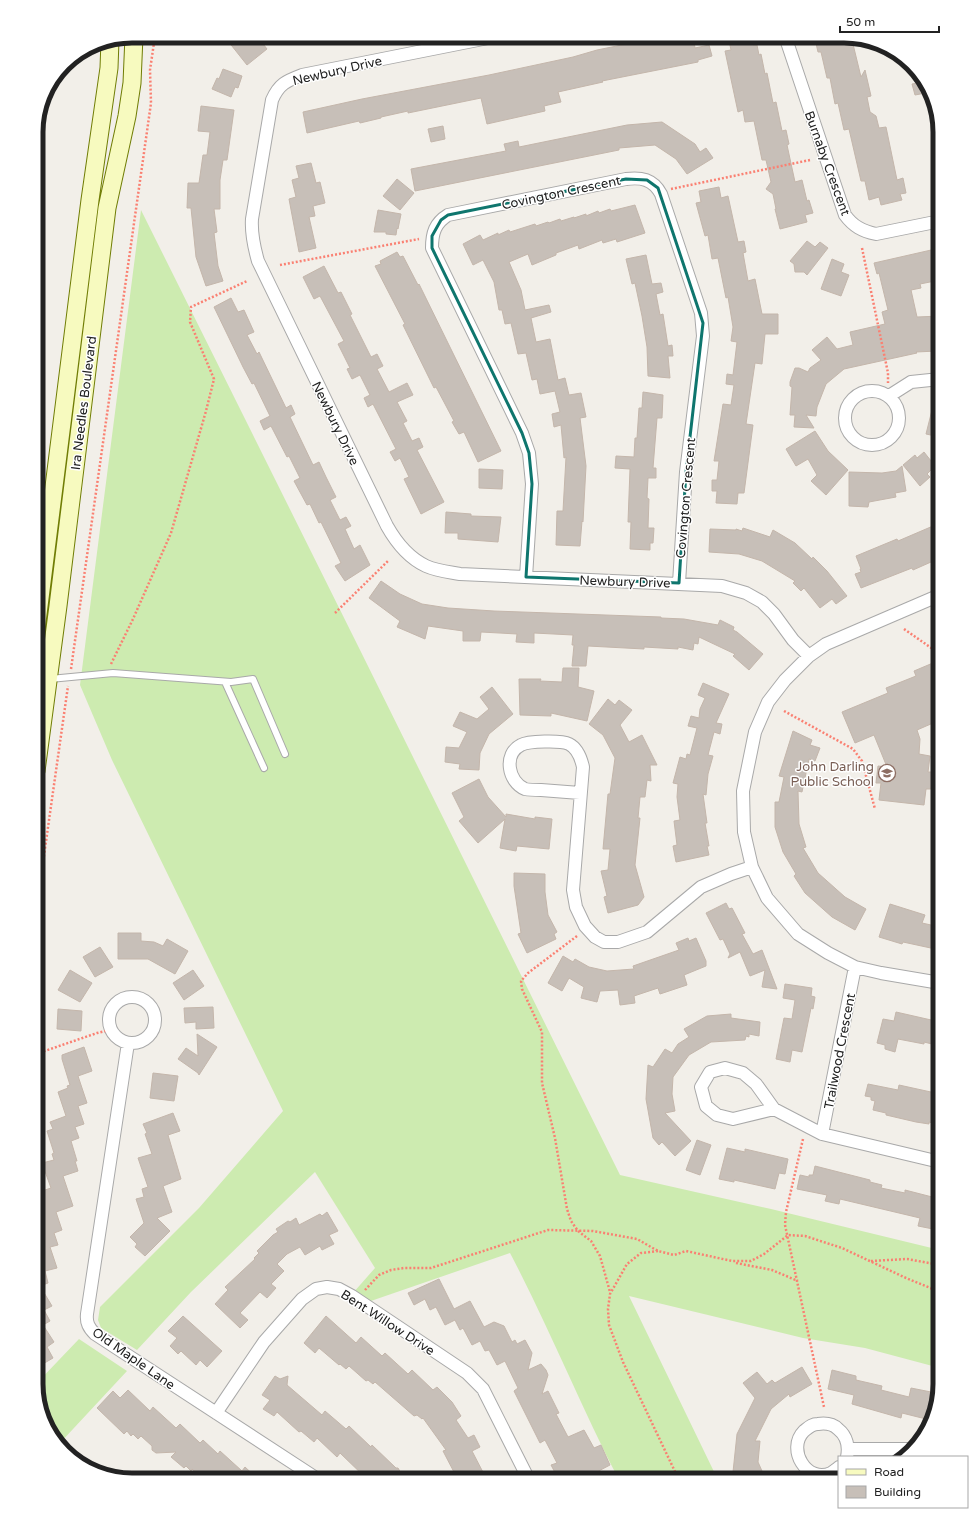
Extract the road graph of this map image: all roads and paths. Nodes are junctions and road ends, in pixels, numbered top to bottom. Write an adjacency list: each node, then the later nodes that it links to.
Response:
1 (134, 43): 26 (main road, Ira Needles Boulevard)
2 (154, 43): 25 (path)
3 (463, 43): 17 (street, Newbury Drive)
4 (787, 43): 8 (street, Burnaby Crescent)
5 (110, 46): 16 (main road, Ira Needles Boulevard)
6 (810, 160): 7 (path)
7 (661, 194): 17 (street, Covington Crescent); 18 (street, Covington Crescent)
8 (933, 222)
9 (418, 239): 11 (path)
10 (862, 248): 14 (path)
11 (280, 264)
12 (247, 281): 24 (path)
13 (933, 380): 14 (street)
14 (889, 396): 14 (street)
15 (389, 560): 20 (path)
16 (43, 565)
17 (526, 577): 18 (street, Newbury Drive)
18 (679, 583): 23 (street, Newbury Drive)
19 (933, 598): 23 (street)
20 (335, 613)
21 (904, 629): 22 (path)
22 (933, 649)
23 (809, 656): 35 (street)
24 (106, 673): 25 (lane); 27 (lane)
25 (70, 677): 26 (lane); 34 (path)
26 (48, 679): 29 (main road, Ira Needles Boulevard)
27 (225, 682): 30 (lane); 31 (lane)
28 (784, 711): 33 (path)
29 (43, 717)
30 (285, 754)
31 (264, 768)
32 (580, 794): 32 (street); 36 (street)
33 (875, 809)
34 (43, 864)
35 (752, 867): 36 (street); 37 (street)
36 (585, 926): 46 (path)
37 (855, 967): 38 (street); 43 (street, Trailwood Crescent)
38 (933, 982)
39 (110, 1030): 40 (street); 40 (street); 41 (path)
40 (128, 1044): 57 (street, Old Maple Lane)
41 (43, 1052)
42 (774, 1109): 42 (street); 43 (street)
43 (822, 1134): 45 (street)
44 (803, 1139): 47 (path)
45 (933, 1160)
46 (578, 1231): 48 (path); 54 (path); 55 (path)
47 (788, 1235): 49 (path); 50 (path); 52 (path)
48 (658, 1251): 49 (path); 55 (path)
49 (732, 1261): 52 (path)
50 (870, 1262): 51 (path); 53 (path)
51 (933, 1264)
52 (798, 1280): 56 (path)
53 (933, 1289)
54 (365, 1290)
55 (610, 1293): 62 (path)
56 (824, 1407)
57 (216, 1413): 60 (street, Old Maple Lane); 61 (street, Bent Willow Drive)
58 (905, 1449): 59 (street)
59 (847, 1453): 63 (street)
60 (308, 1473)
61 (526, 1473)
62 (675, 1473)
63 (816, 1473)

